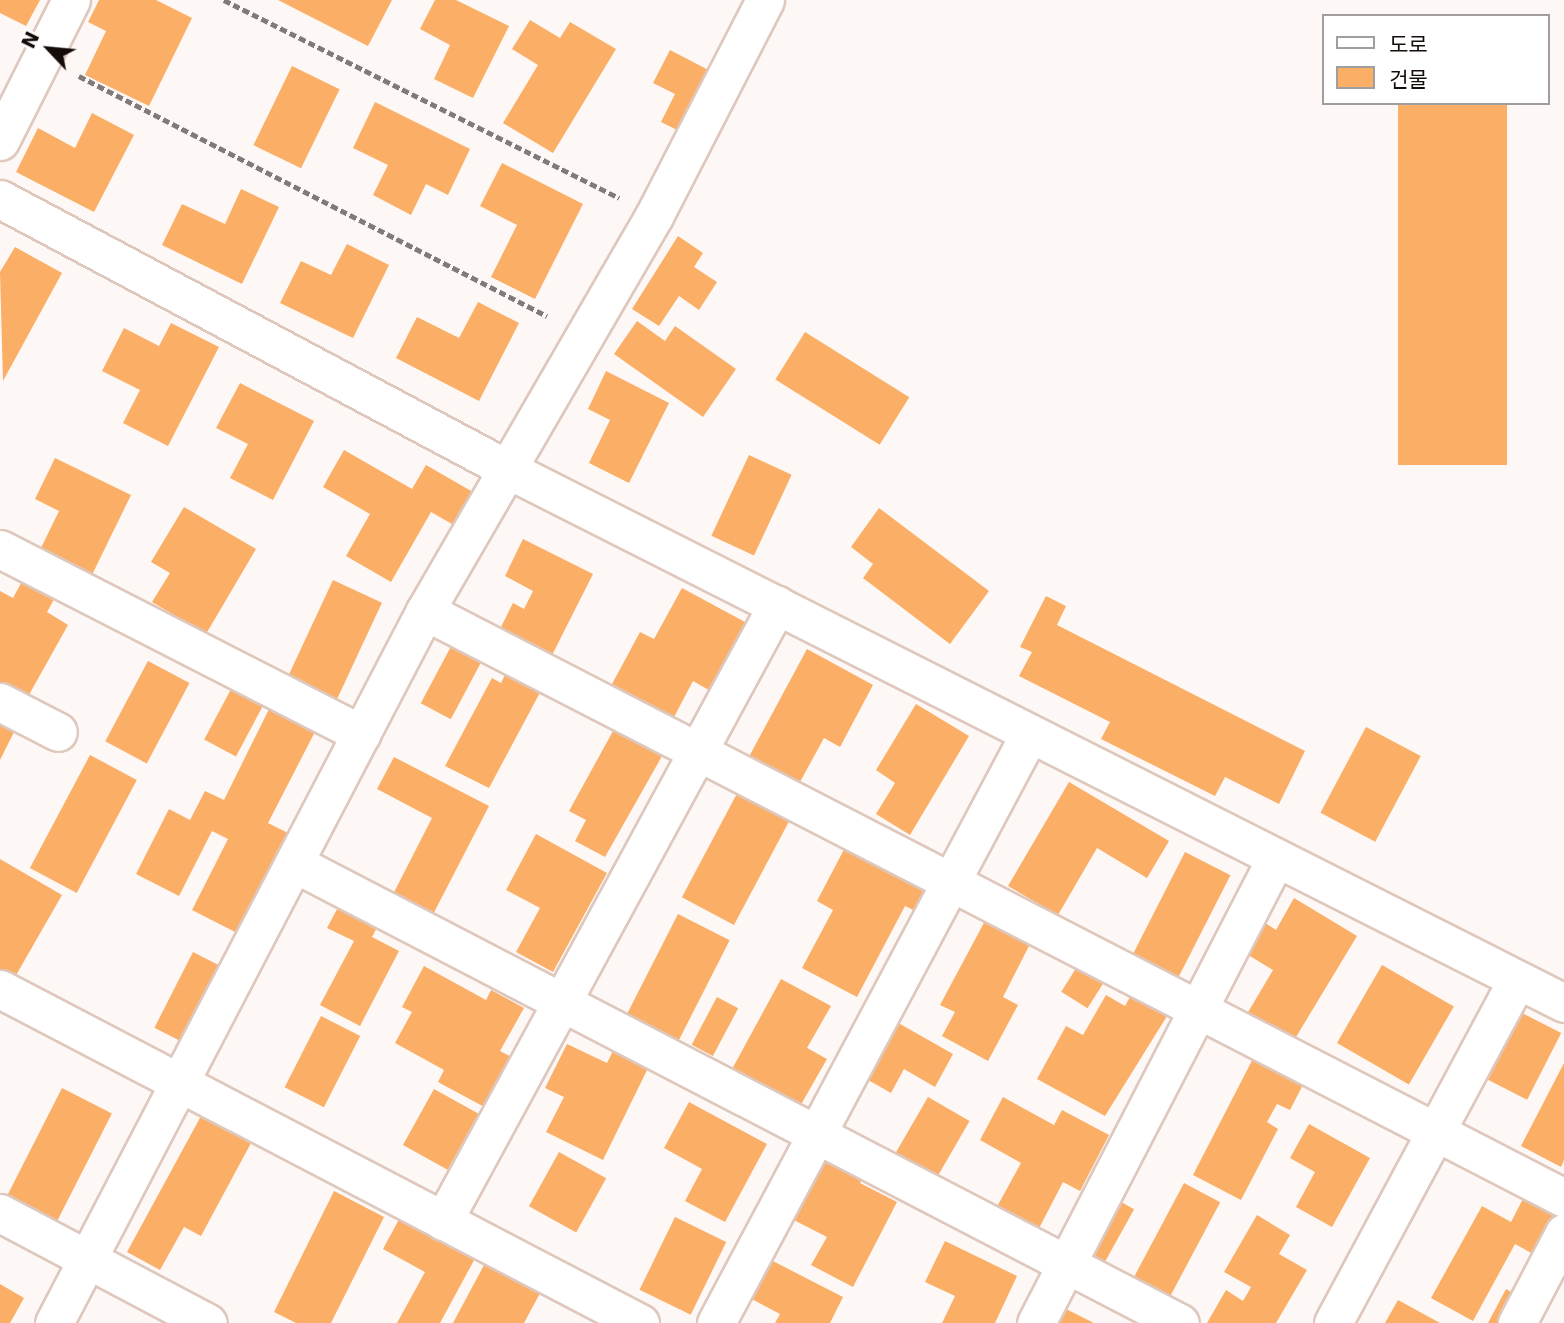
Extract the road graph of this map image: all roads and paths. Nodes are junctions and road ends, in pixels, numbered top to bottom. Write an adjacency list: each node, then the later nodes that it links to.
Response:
1 (71, 0): 4 (street)
2 (224, 0): 7 (path)
3 (765, 0): 7 (street)
4 (42, 57): 5 (street); 8 (path)
5 (0, 141)
6 (0, 199): 9 (street)
7 (654, 216): 8 (street)
8 (585, 335): 9 (street)
9 (511, 471): 11 (street); 12 (street)
10 (0, 549): 16 (street)
11 (777, 605): 15 (street); 17 (street)
12 (425, 611): 16 (street); 17 (street)
13 (0, 702): 14 (street)
14 (58, 732)
15 (1030, 733): 18 (street); 20 (street)
16 (361, 734): 19 (street)
17 (698, 752): 20 (street); 23 (street)
18 (1276, 858): 21 (street); 25 (street)
19 (294, 863): 23 (street); 26 (street)
20 (951, 882): 25 (street); 28 (street)
21 (1517, 980): 24 (street); 27 (street)
22 (0, 989): 26 (street)
23 (562, 1002): 28 (street); 31 (street)
24 (1564, 1003)
25 (1198, 1010): 27 (street); 34 (street)
26 (178, 1084): 31 (street); 33 (street)
27 (1436, 1132): 29 (street); 41 (street)
28 (816, 1134): 34 (street); 38 (street)
29 (1564, 1198)
30 (0, 1213): 33 (street)
31 (443, 1221): 37 (street)
32 (1564, 1233): 42 (street)
33 (87, 1259): 35 (street); 36 (street)
34 (1067, 1264): 39 (street); 40 (street)
35 (54, 1323)
36 (208, 1323)
37 (640, 1323)
38 (716, 1323)
39 (1037, 1323)
40 (1180, 1323)
41 (1333, 1323)
42 (1517, 1323)

